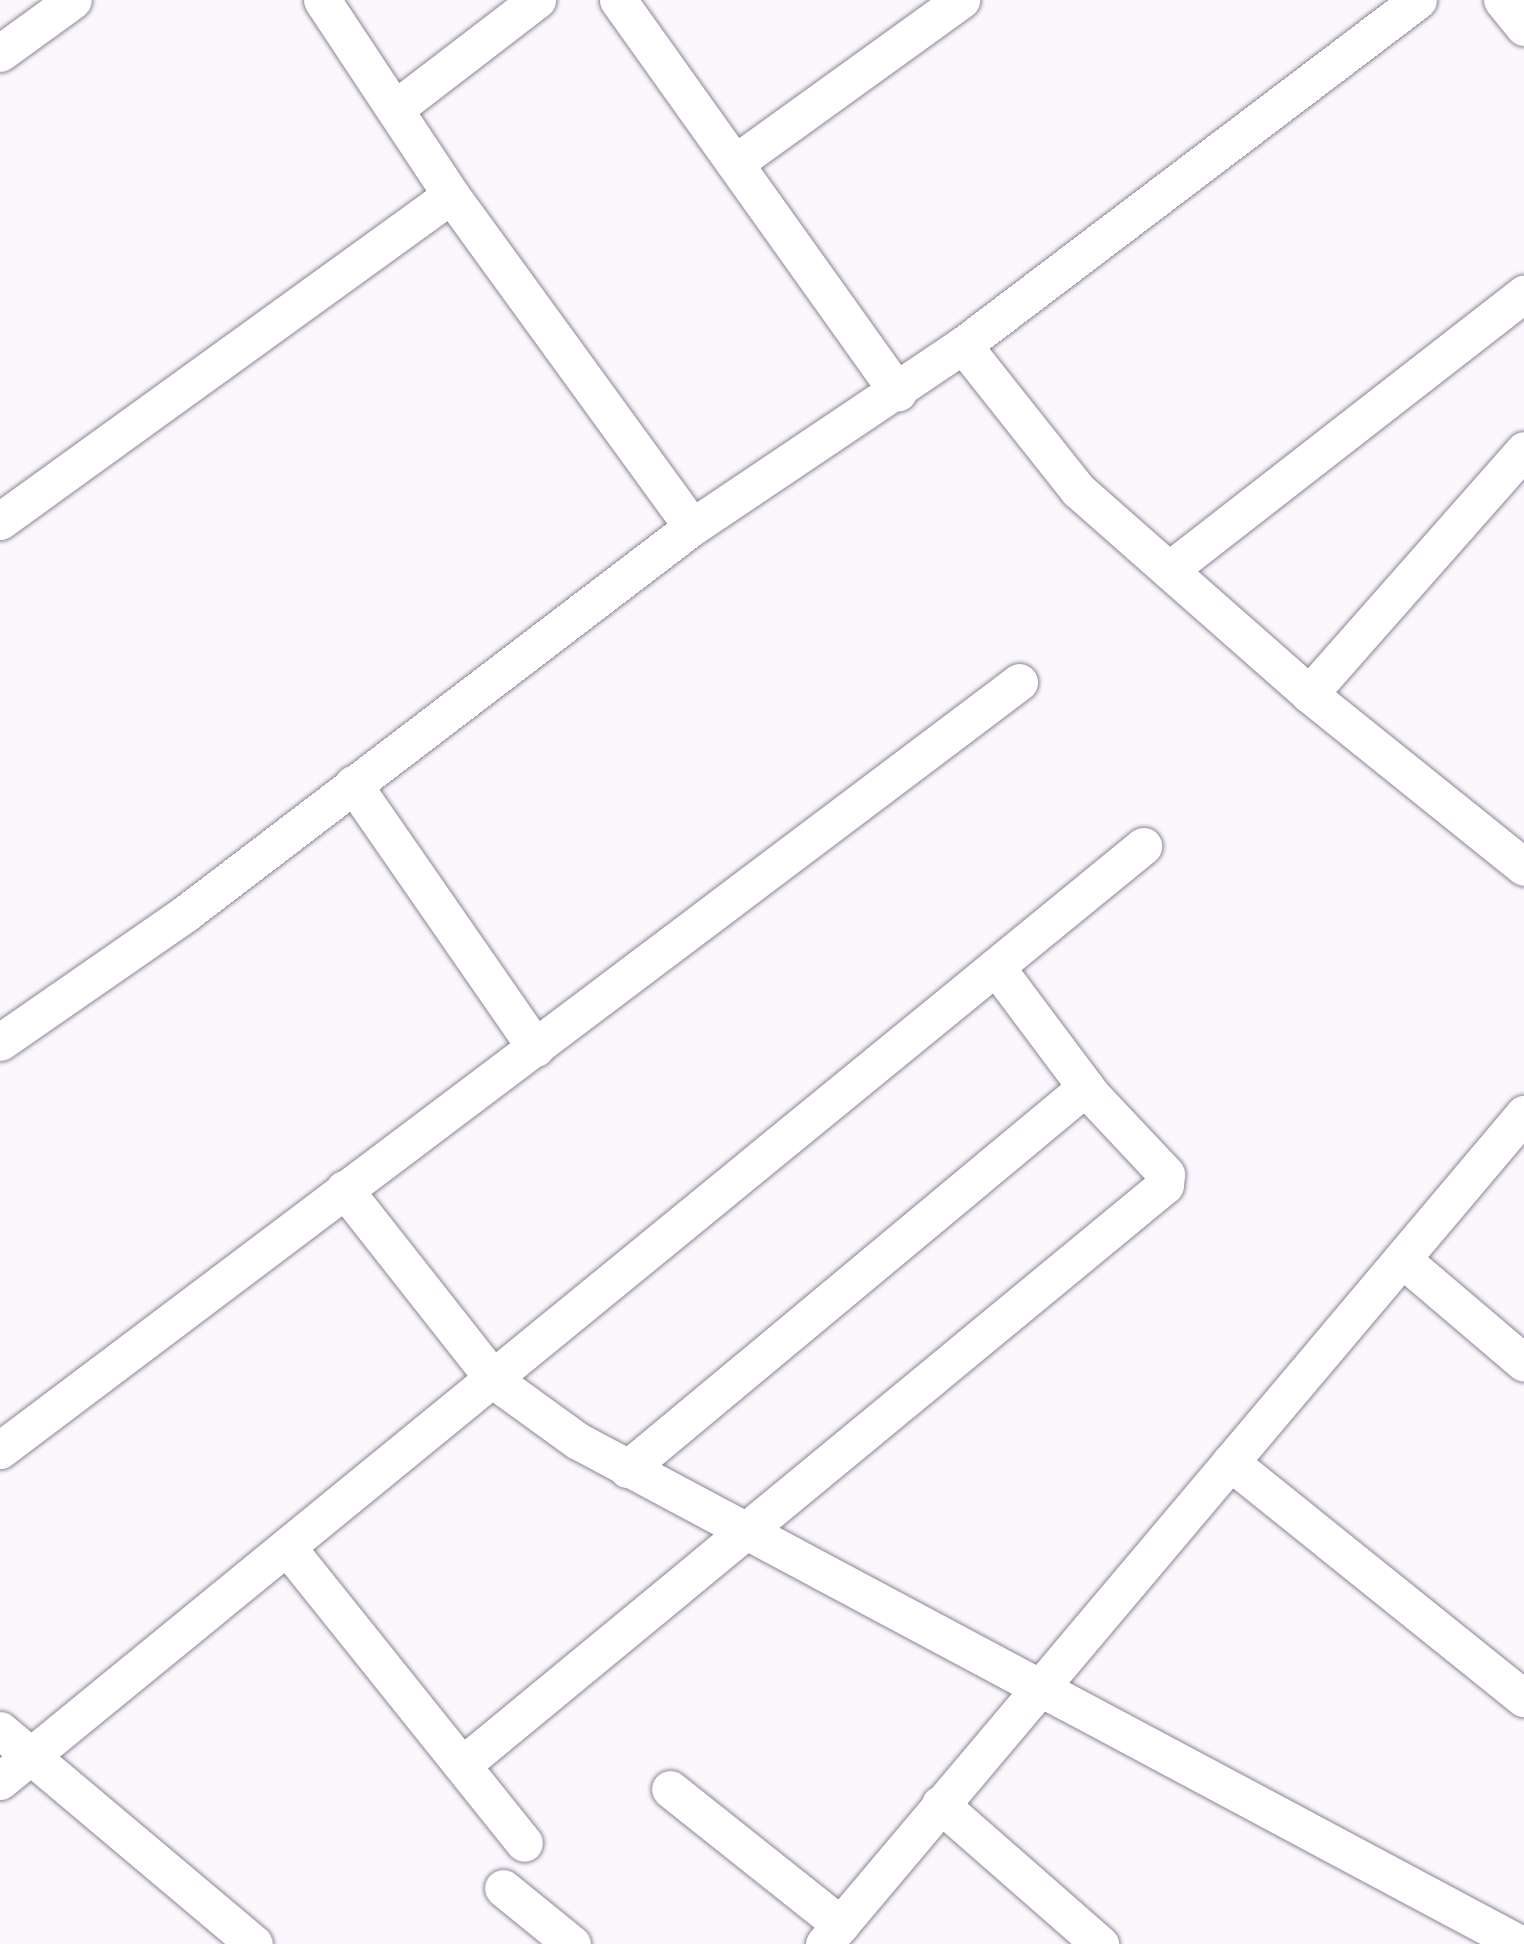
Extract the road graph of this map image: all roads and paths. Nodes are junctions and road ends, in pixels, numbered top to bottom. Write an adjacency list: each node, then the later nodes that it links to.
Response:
1 (73, 0): 9 (street)
2 (322, 0): 10 (street)
3 (537, 0): 10 (street)
4 (618, 0): 11 (street)
5 (961, 0): 11 (street)
6 (1418, 0): 14 (street)
7 (1502, 0): 8 (street)
8 (1524, 27)
9 (0, 53)
10 (396, 108): 12 (street)
11 (735, 163): 15 (street)
12 (451, 195): 17 (street); 18 (street)
13 (1524, 294): 19 (street)
14 (963, 345): 15 (street); 19 (street)
15 (898, 391): 18 (street)
16 (1524, 450): 21 (street)
17 (0, 522)
18 (692, 527): 22 (street)
19 (1169, 570): 21 (street)
20 (1018, 682): 27 (street)
21 (1308, 694): 24 (street)
22 (353, 784): 26 (street); 27 (street)
23 (1143, 846): 25 (street)
24 (1524, 867)
25 (996, 967): 28 (street); 33 (street)
26 (0, 1042)
27 (536, 1048): 30 (street)
28 (1086, 1087): 36 (street); 37 (street)
29 (1524, 1114): 31 (street)
30 (344, 1189): 33 (street); 34 (street)
31 (1402, 1259): 32 (street); 35 (street)
32 (1524, 1363)
33 (495, 1381): 36 (street); 38 (street)
34 (0, 1450)
35 (1230, 1462): 39 (street); 40 (street)
36 (626, 1469): 37 (street)
37 (743, 1532): 39 (street); 43 (street)
38 (287, 1547): 42 (street); 43 (street)
39 (1036, 1690): 46 (street); 53 (street)
40 (1524, 1698)
41 (0, 1730): 42 (street)
42 (31, 1756): 44 (street); 50 (street)
43 (461, 1765): 47 (street)
44 (0, 1781)
45 (670, 1789): 49 (street)
46 (940, 1804): 49 (street); 52 (street)
47 (524, 1843)
48 (503, 1888): 51 (street)
49 (832, 1934)
50 (254, 1944)
51 (572, 1944)
52 (1100, 1944)
53 (1520, 1944)

